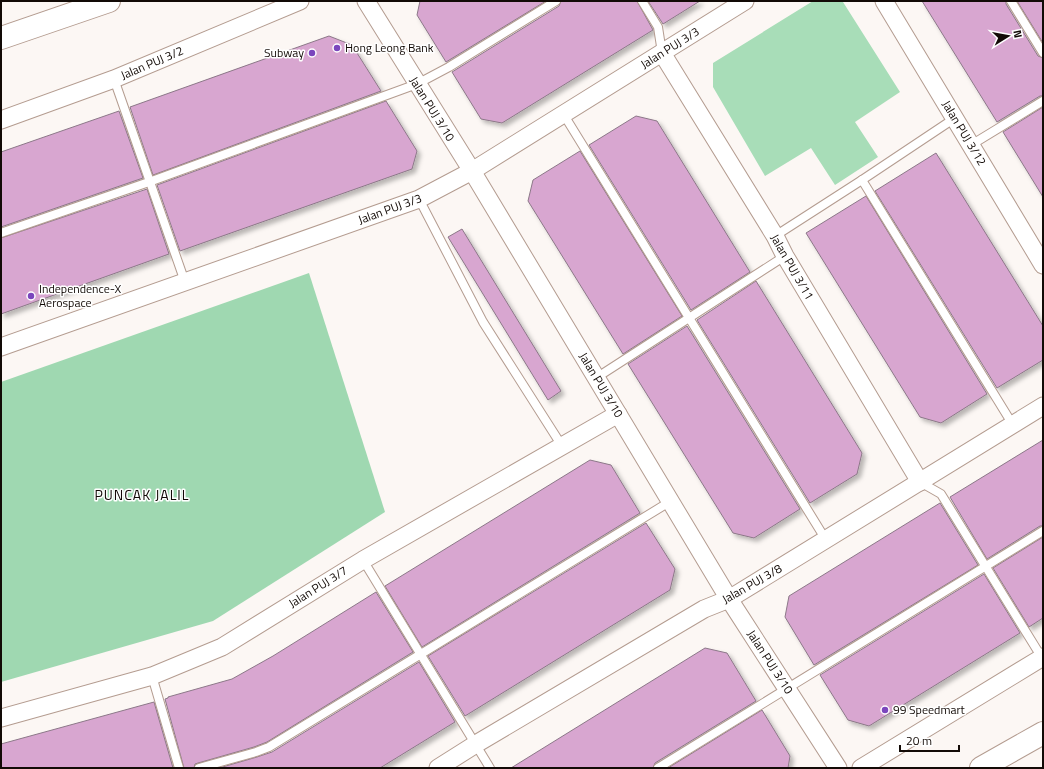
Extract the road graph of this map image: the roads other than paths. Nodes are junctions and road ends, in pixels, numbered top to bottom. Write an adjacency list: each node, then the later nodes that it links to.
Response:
1 (109, 1): 9 (main road)
2 (300, 1): 12 (street, Jalan PUJ 3/2)
3 (366, 1): 13 (street, Jalan PUJ 3/10)
4 (556, 1): 13 (lane)
5 (642, 1): 10 (lane)
6 (745, 1): 10 (street, Jalan PUJ 3/3)
7 (884, 1): 16 (street, Jalan PUJ 3/12)
8 (1011, 1): 11 (lane)
9 (1, 38)
10 (662, 53): 15 (street, Jalan PUJ 3/3); 24 (street, Jalan PUJ 3/11)
11 (1043, 53)
12 (114, 79): 17 (street, Jalan PUJ 3/2); 21 (lane)
13 (417, 84): 19 (street, Jalan PUJ 3/10); 21 (lane)
14 (1043, 101): 18 (lane)
15 (564, 115): 19 (street, Jalan PUJ 3/3); 28 (lane)
16 (955, 118): 18 (street, Jalan PUJ 3/12); 20 (lane)
17 (1, 120)
18 (971, 145): 26 (street, Jalan PUJ 3/12)
19 (472, 171): 22 (street, Jalan PUJ 3/3); 30 (street, Jalan PUJ 3/10)
20 (862, 180): 24 (lane); 33 (lane)
21 (149, 182): 23 (lane); 27 (lane)
22 (419, 199): 27 (street, Jalan PUJ 3/3); 34 (lane)
23 (1, 233)
24 (775, 236): 25 (street, Jalan PUJ 3/11)
25 (785, 256): 28 (lane); 35 (street, Jalan PUJ 3/11)
26 (1043, 265)
27 (185, 282): 29 (street, Jalan PUJ 3/3)
28 (689, 318): 30 (lane); 38 (lane)
29 (1, 347)
30 (596, 378): 32 (street, Jalan PUJ 3/10)
31 (1043, 406): 33 (street, Jalan PUJ 3/8)
32 (618, 414): 34 (street, Jalan PUJ 3/7); 36 (street, Jalan PUJ 3/10)
33 (1012, 425): 35 (street, Jalan PUJ 3/8)
34 (562, 446): 39 (street, Jalan PUJ 3/7)
35 (920, 482): 38 (street, Jalan PUJ 3/8); 40 (lane)
36 (671, 501): 41 (street, Jalan PUJ 3/10); 42 (lane)
37 (1043, 530): 40 (lane)
38 (826, 540): 41 (street, Jalan PUJ 3/8)
39 (363, 560): 42 (lane); 44 (street, Jalan PUJ 3/7)
40 (986, 567): 43 (lane); 45 (lane)
41 (729, 599): 45 (street, Jalan PUJ 3/10); 48 (street, Jalan PUJ 3/8)
42 (421, 654): 48 (lane); 50 (lane)
43 (1043, 658): 55 (street)
44 (152, 676): 46 (street, Jalan PUJ 3/7); 49 (lane)
45 (788, 689): 53 (lane); 54 (street, Jalan PUJ 3/10)
46 (1, 718)
47 (1043, 733): 56 (main road)
48 (476, 744): 51 (street, Jalan PUJ 3/8); 52 (lane)
49 (179, 768)
50 (200, 768)
51 (438, 768)
52 (490, 768)
53 (658, 768)
54 (838, 768)
55 (861, 768)
56 (981, 768)

